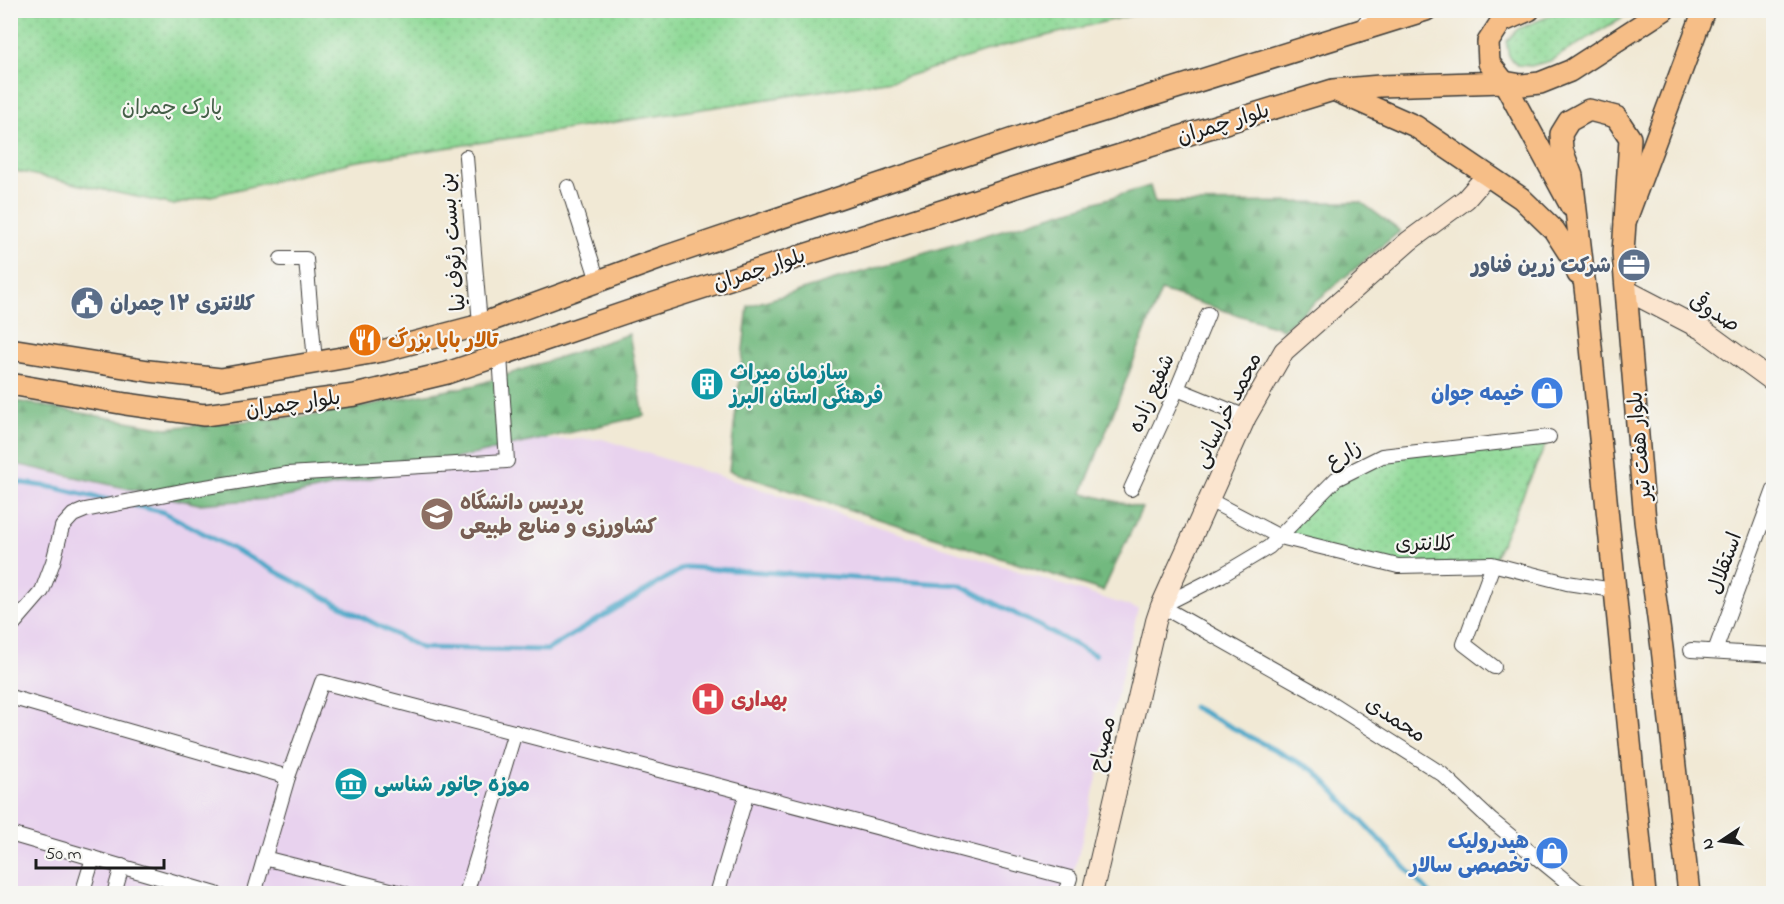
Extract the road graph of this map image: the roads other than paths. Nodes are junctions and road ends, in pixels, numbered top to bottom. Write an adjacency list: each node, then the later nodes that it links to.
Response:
1 (1375, 10): 6 (street)
2 (1426, 10): 6 (main road, بلوار چمران)
3 (1529, 10): 7 (main road)
4 (1664, 10): 7 (main road, بلوار چمران)
5 (1704, 10): 13 (main road, بلوار هفت تیر)
6 (1356, 33): 15 (main road, بلوار چمران)
7 (1504, 82): 8 (main road, بلوار چمران); 12 (main road)
8 (1333, 90): 10 (main road, بلوار هفت تیر); 21 (main road, بلوار چمران)
9 (466, 157): 19 (street, بن بست رئوف نیا)
10 (1487, 174): 17 (main road, بلوار هفت تیر); 26 (street, محمد خراسانی)
11 (568, 187): 15 (street)
12 (1577, 217): 13 (main road, بلوار هفت تیر); 17 (main road, بلوار هفت تیر)
13 (1625, 222): 16 (main road, بلوار هفت تیر)
14 (281, 259): 22 (street)
15 (598, 281): 19 (main road, بلوار چمران)
16 (1626, 290): 23 (street, صدوقی); 59 (main road, بلوار هفت تیر)
17 (1586, 297): 33 (main road, بلوار هفت تیر)
18 (1208, 314): 25 (street, شفیع زاده)
19 (480, 324): 22 (main road, بلوار چمران)
20 (10, 349): 22 (main road, بلوار چمران)
21 (500, 356): 24 (main road, بلوار چمران); 35 (street)
22 (315, 362)
23 (1773, 382)
24 (10, 384)
25 (1177, 389): 26 (street); 28 (street, شفیع زاده)
26 (1246, 417): 30 (street, محمد خراسانی)
27 (1550, 437): 31 (street, زارع)
28 (1131, 489)
29 (1773, 490): 37 (street, استقلال)
30 (1209, 500): 31 (street, کلانتری); 34 (street, محمد خراسانی)
31 (1280, 537): 32 (street, کلانتری); 34 (street, زارع)
32 (1493, 565): 33 (street, کلانتری); 39 (street)
33 (1614, 590): 58 (main road, بلوار هفت تیر)
34 (1161, 606): 56 (street, مصباح); 57 (street, محمدی)
35 (10, 628)
36 (1691, 650): 37 (street)
37 (1715, 651): 38 (street)
38 (1773, 655)
39 (1494, 667)
40 (10, 697): 42 (street)
41 (515, 732): 42 (street); 43 (street); 53 (street)
42 (288, 777): 46 (street)
43 (747, 793): 54 (street); 55 (street)
44 (10, 834): 45 (street)
45 (93, 858): 47 (street); 48 (street)
46 (264, 858): 51 (street); 52 (street)
47 (122, 867): 49 (street); 50 (street)
48 (82, 894)
49 (114, 894)
50 (216, 894)
51 (254, 894)
52 (406, 894)
53 (466, 894)
54 (717, 894)
55 (1065, 894)
56 (1092, 894)
57 (1589, 894)
58 (1645, 894)
59 (1689, 894)

